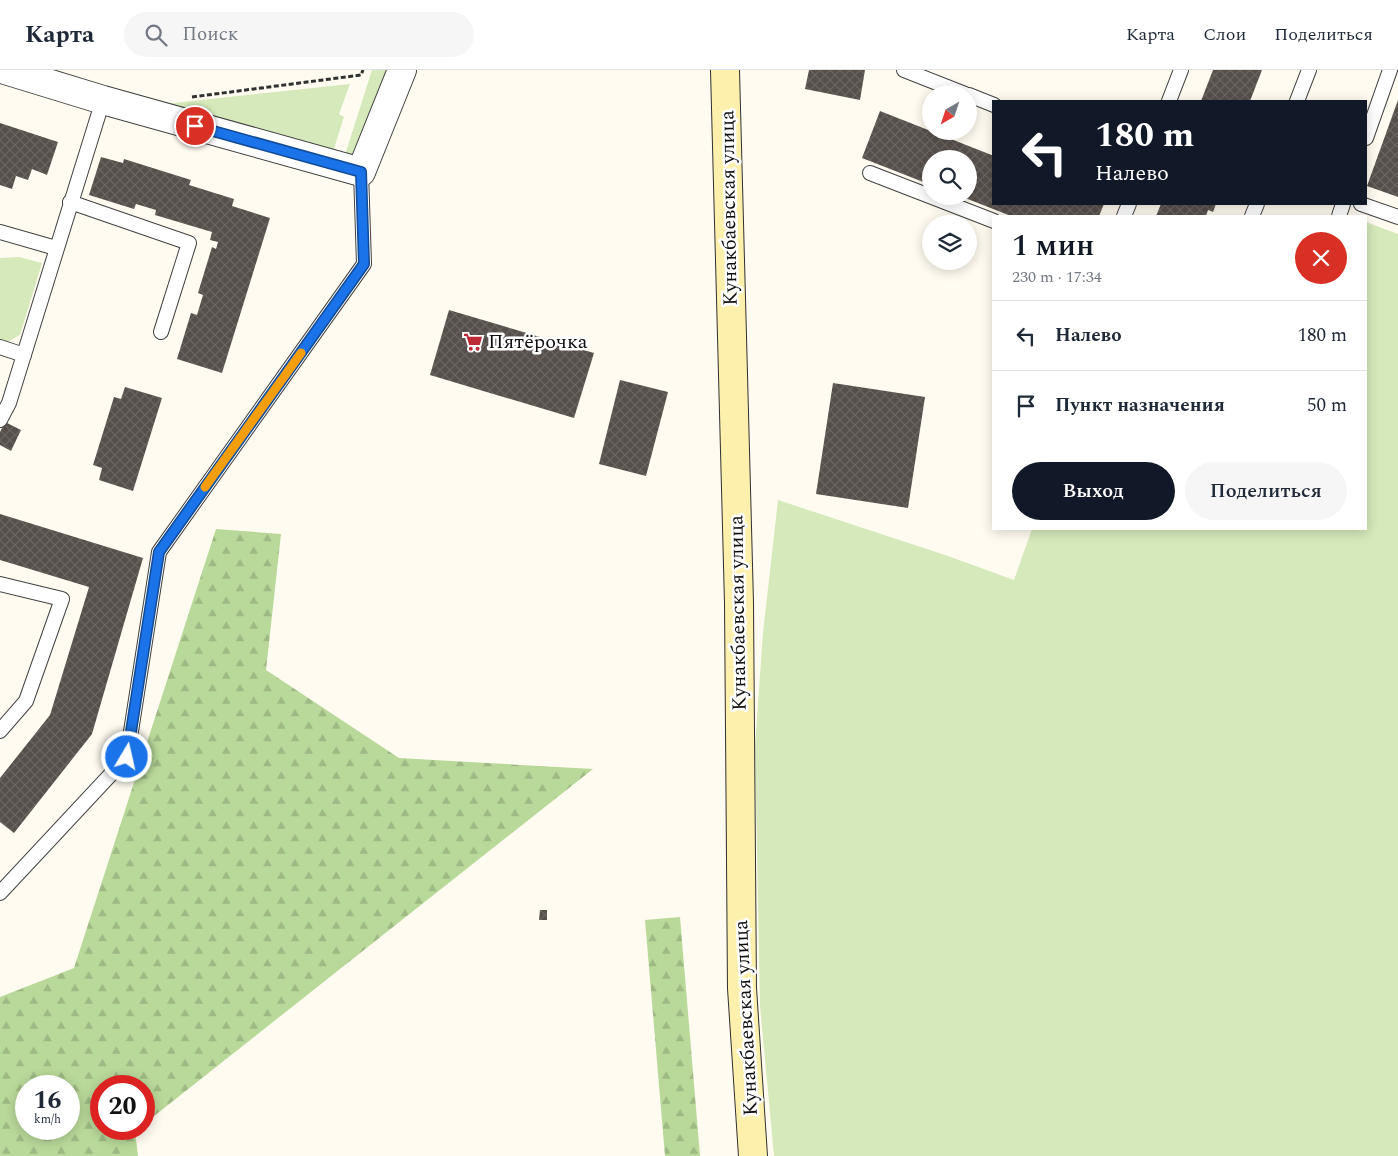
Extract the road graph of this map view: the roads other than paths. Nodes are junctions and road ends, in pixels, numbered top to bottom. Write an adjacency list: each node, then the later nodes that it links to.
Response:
1 (5, 70): 10 (street)
2 (402, 70): 15 (street)
3 (725, 70): 30 (main road, Кунакбаевская улица)
4 (904, 70): 8 (lane)
5 (1181, 70): 11 (lane)
6 (1309, 70): 12 (lane)
7 (1390, 70): 14 (lane)
8 (942, 85)
9 (978, 99): 13 (lane)
10 (103, 100): 15 (street); 17 (lane)
11 (1169, 100)
12 (1297, 100)
13 (992, 104)
14 (1367, 135)
15 (361, 172): 29 (lane)
16 (870, 173): 20 (lane)
17 (70, 202): 22 (lane); 23 (lane)
18 (1364, 205): 19 (lane)
19 (1398, 217)
20 (992, 221)
21 (0, 232): 22 (lane)
22 (56, 248): 25 (lane)
23 (161, 332)
24 (0, 347): 25 (lane)
25 (24, 355): 26 (lane)
26 (0, 420)
27 (0, 584): 28 (lane)
28 (0, 731)
29 (0, 893)
30 (753, 1156)

